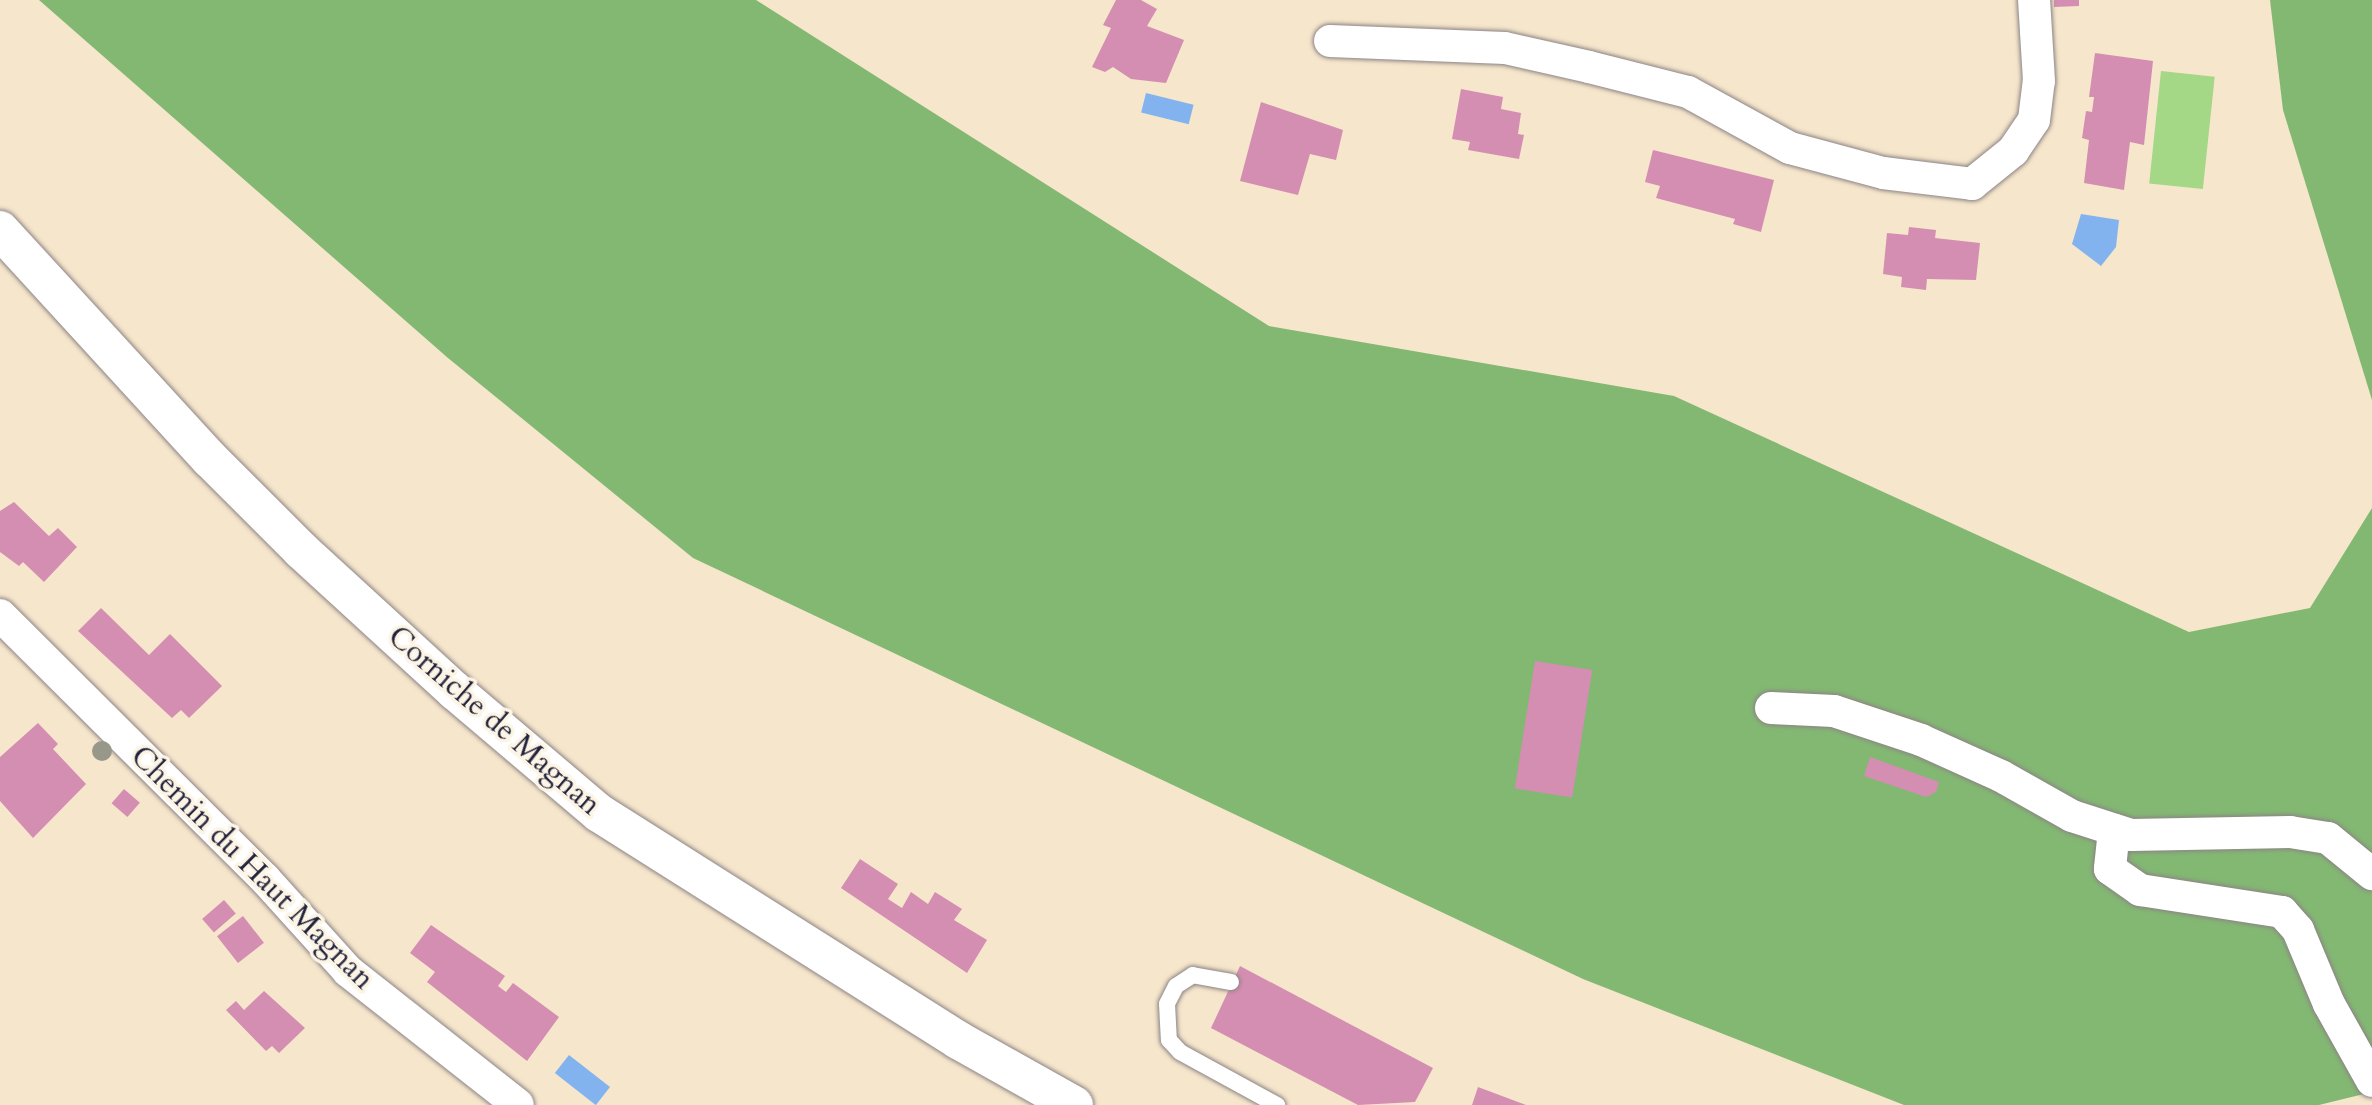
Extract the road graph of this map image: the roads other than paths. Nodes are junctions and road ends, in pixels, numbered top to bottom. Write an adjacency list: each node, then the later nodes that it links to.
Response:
1 (2034, 0): 2 (street)
2 (1330, 41)
3 (0, 230): 11 (street, Corniche de Magnan)
4 (0, 615): 10 (street, Chemin du Haut Magnan)
5 (1771, 708): 6 (street)
6 (2114, 830): 7 (street); 9 (street)
7 (2372, 874)
8 (1231, 982): 12 (lane)
9 (2372, 1081)
10 (518, 1105)
11 (1074, 1105)
12 (1277, 1105)

